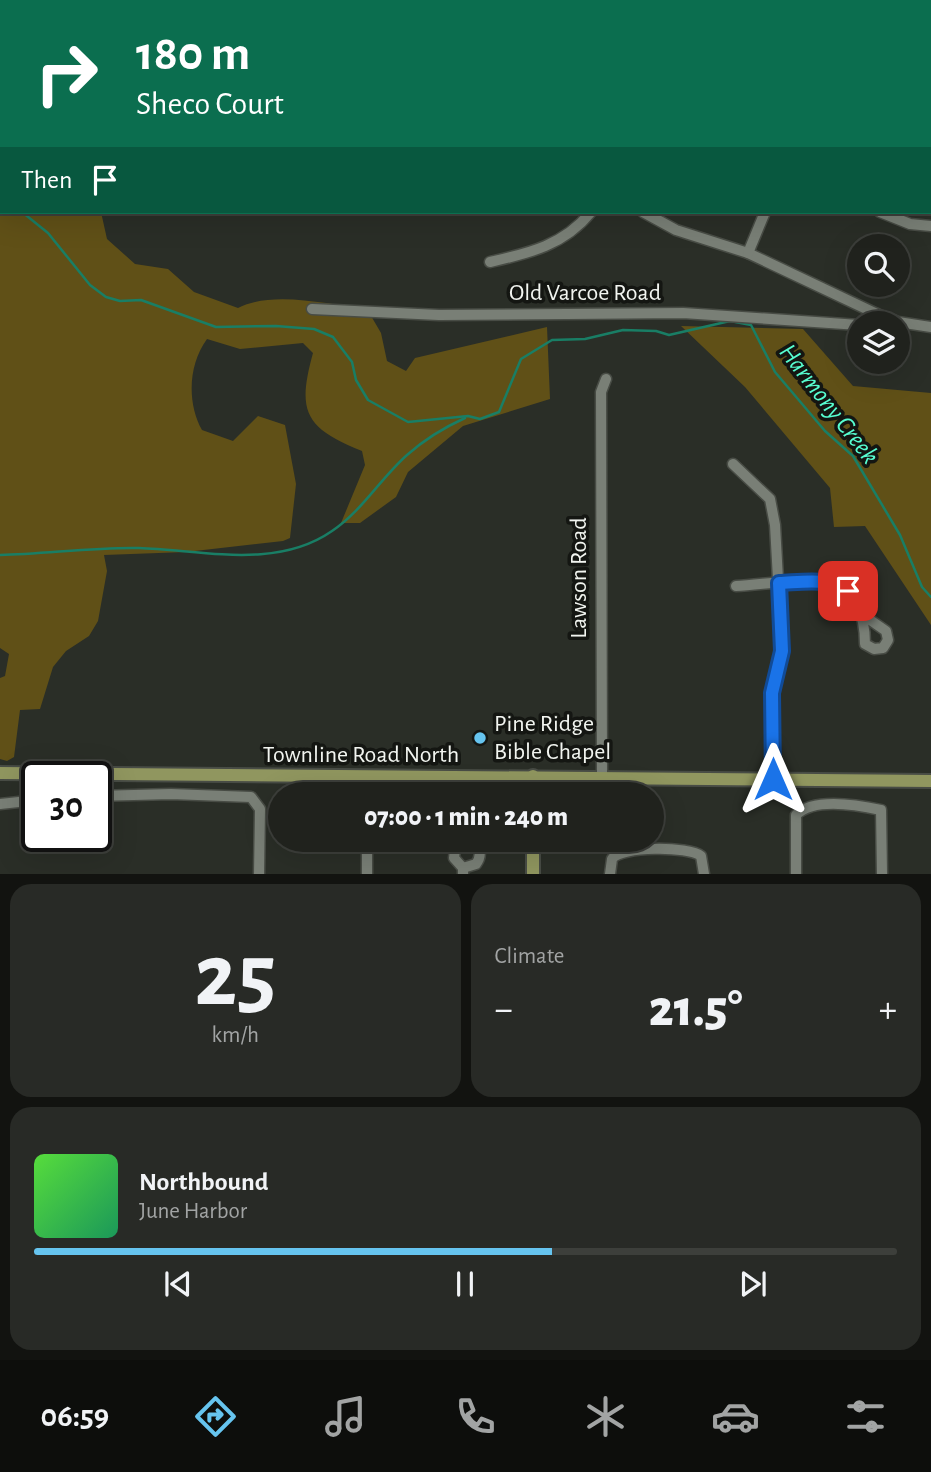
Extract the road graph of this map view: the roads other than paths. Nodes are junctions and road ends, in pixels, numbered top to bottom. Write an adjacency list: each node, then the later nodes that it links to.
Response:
1 (589, 214): 7 (street)
2 (647, 214): 6 (street)
3 (764, 214): 6 (street)
4 (885, 214): 5 (street)
5 (931, 226)
6 (748, 253): 9 (street)
7 (489, 262)
8 (312, 309): 10 (street, Old Varcoe Road)
9 (871, 311)
10 (847, 324)
11 (910, 324): 12 (street)
12 (931, 327)
13 (606, 379): 21 (street, Lawson Road)
14 (733, 464): 15 (street)
15 (779, 583): 16 (street); 17 (street); 22 (street)
16 (736, 586)
17 (863, 615)
18 (0, 773): 20 (main road, Townline Road North)
19 (533, 776): 20 (main road, Townline Road North); 21 (main road, Townline Road North); 25 (main road)
20 (367, 777): 24 (street)
21 (601, 777): 22 (main road, Townline Road North)
22 (773, 779): 23 (main road, Townline Road North)
23 (931, 781)
24 (367, 782)
25 (533, 782)
26 (112, 796): 32 (street)
27 (21, 802): 28 (street)
28 (0, 804)
29 (367, 852): 33 (street)
30 (533, 852): 34 (main road)
31 (704, 869): 35 (street)
32 (259, 873)
33 (367, 873)
34 (533, 873)
35 (610, 873)
36 (796, 873): 37 (street)
37 (882, 873)

